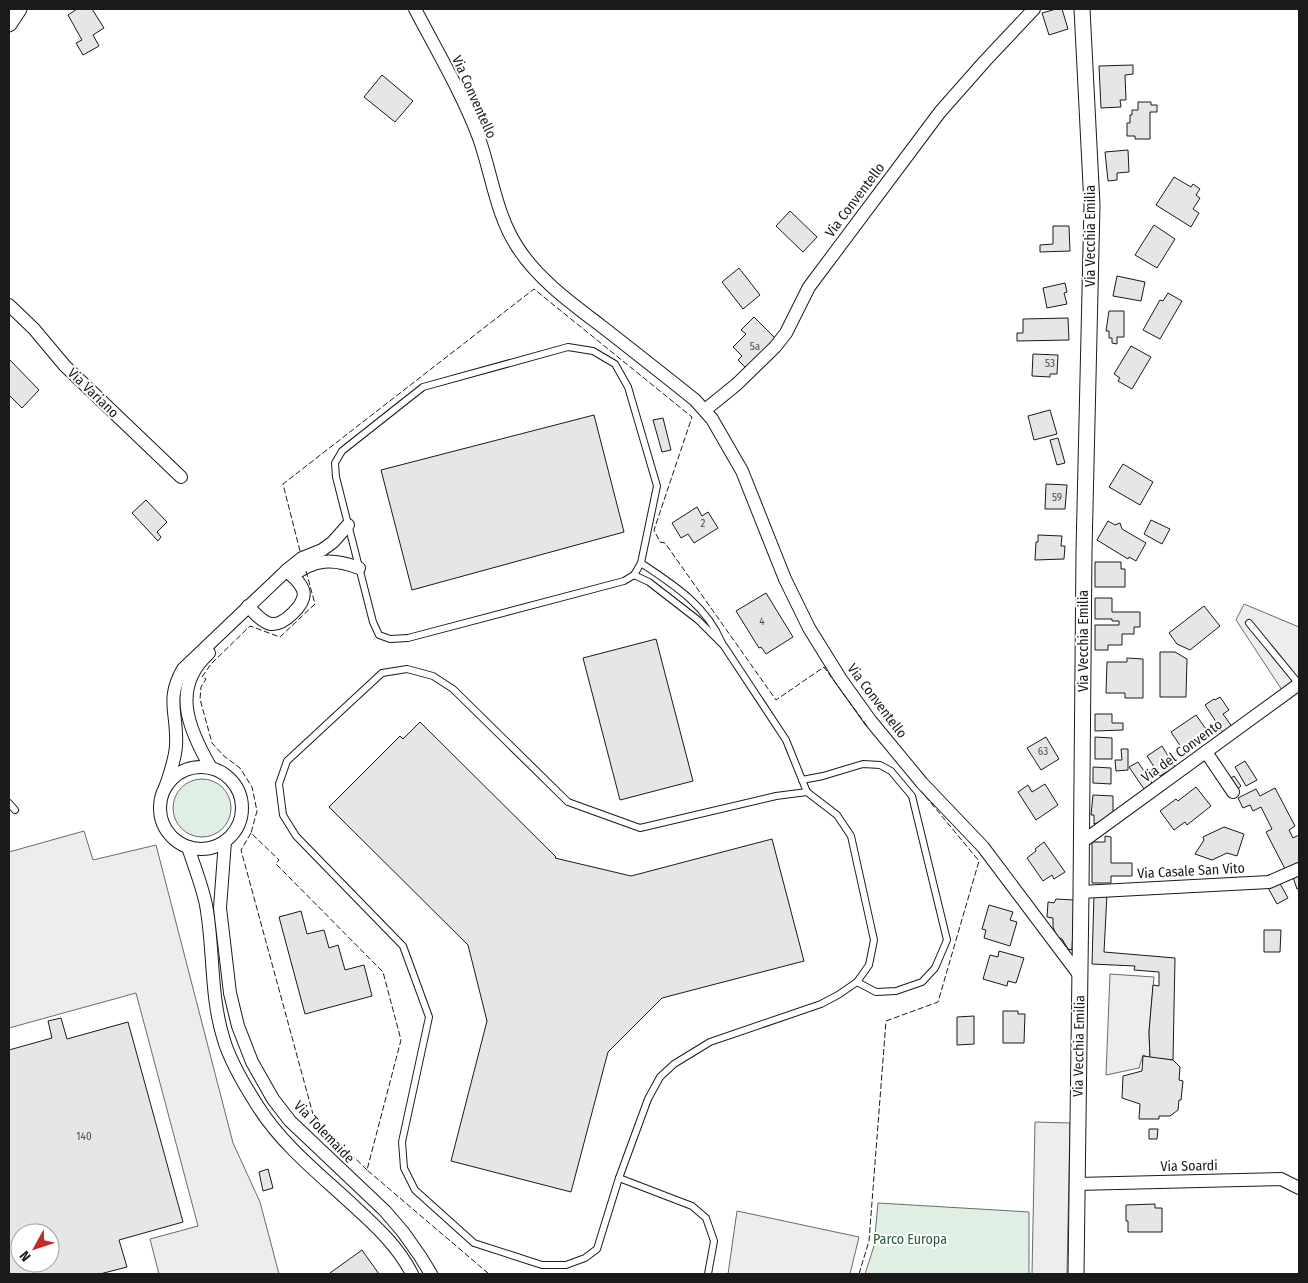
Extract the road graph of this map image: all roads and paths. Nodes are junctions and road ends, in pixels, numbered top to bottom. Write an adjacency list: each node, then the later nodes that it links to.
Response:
1 (19, 9): 5 (street)
2 (415, 9): 7 (street, Via Conventello)
3 (1034, 9): 7 (street, Via Conventello)
4 (1082, 9): 27 (street, Via Vecchia Emilia)
5 (9, 24)
6 (9, 304): 8 (street, Via Variano)
7 (705, 410): 31 (street, Via Conventello)
8 (181, 477)
9 (348, 525): 10 (lane); 11 (lane); 12 (street)
10 (641, 563): 13 (lane); 16 (lane)
11 (359, 568): 12 (street); 13 (lane)
12 (290, 573): 14 (street); 14 (street)
13 (634, 574): 16 (lane)
14 (251, 609): 19 (street); 21 (street)
15 (1249, 623): 17 (lane)
16 (724, 646): 20 (lane)
17 (1299, 684): 18 (street, Via del Convento)
18 (1206, 752): 23 (street); 27 (street, Via del Convento)
19 (211, 768): 21 (street); 26 (street)
20 (802, 780): 22 (lane); 32 (lane)
21 (165, 788): 28 (street)
22 (807, 792): 32 (lane); 33 (lane)
23 (1233, 792)
24 (9, 803): 25 (lane)
25 (15, 810)
26 (224, 841): 28 (street); 37 (street, Via Tolemaide)
27 (1082, 842): 30 (street, Via Vecchia Emilia)
28 (188, 847): 36 (street)
29 (1299, 869): 30 (street, Via Casale San Vito)
30 (1081, 892): 31 (street, Via Vecchia Emilia)
31 (1080, 976): 34 (street, Via Vecchia Emilia)
32 (857, 982): 33 (lane)
33 (619, 1178): 38 (lane)
34 (1077, 1184): 35 (street, Via Soardi); 39 (street, Via Vecchia Emilia)
35 (1299, 1188)
36 (412, 1274)
37 (431, 1274)
38 (708, 1274)
39 (1076, 1274)

